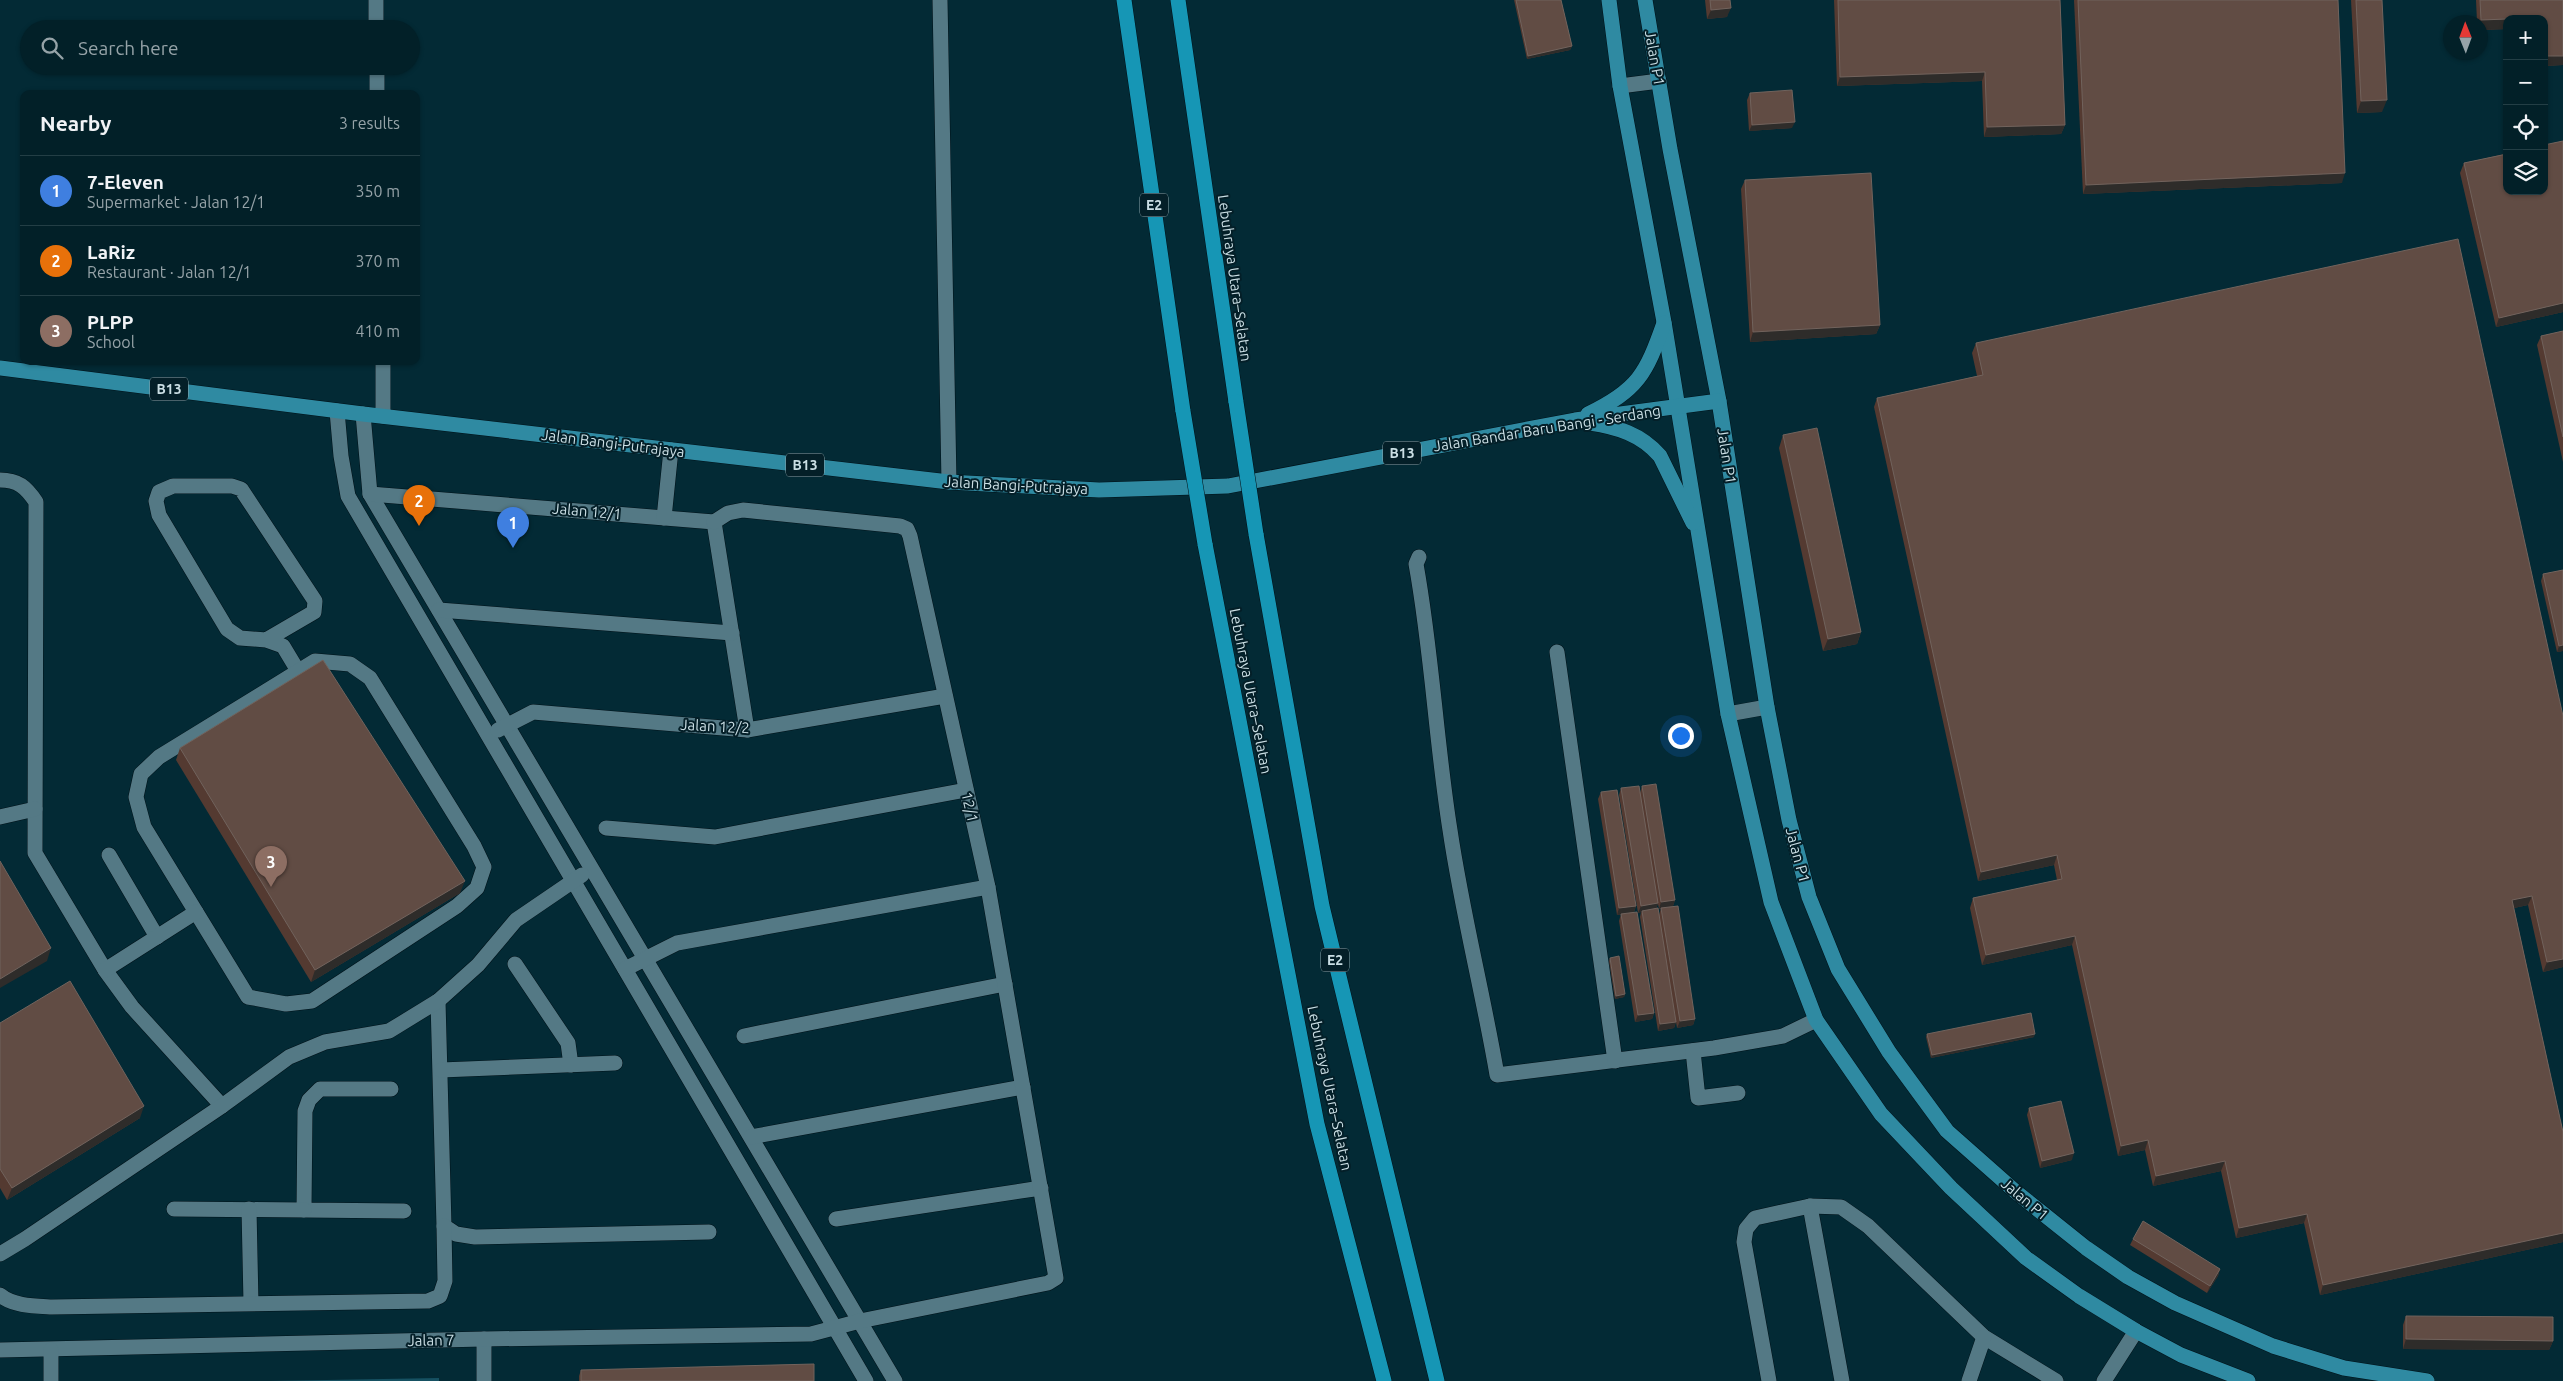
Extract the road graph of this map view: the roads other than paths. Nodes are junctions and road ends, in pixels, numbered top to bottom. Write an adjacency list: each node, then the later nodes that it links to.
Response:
1 (376, 0): 7 (street)
2 (940, 0): 23 (street)
3 (1124, 0): 92 (highway, Lebuhraya Utara–Selatan / E2, bridge)
4 (1178, 0): 93 (highway, Lebuhraya Utara–Selatan / E2, bridge)
5 (1609, 0): 10 (main road)
6 (1645, 0): 9 (main road, Jalan P1)
7 (376, 20)
8 (377, 75): 11 (street)
9 (1659, 81): 10 (street); 15 (main road, Jalan P1)
10 (1620, 86): 12 (main road)
11 (377, 90)
12 (1664, 322): 16 (main road); 20 (main road)
13 (382, 365): 19 (street)
14 (0, 368): 17 (main road, Jalan Bangi-Putrajaya / B13)
15 (1719, 401): 16 (main road, Jalan Bandar Baru Bangi - Serdang / B13); 36 (main road, Jalan P1)
16 (1678, 407): 20 (main road, Jalan Bandar Baru Bangi - Serdang / B13); 28 (main road)
17 (337, 411): 18 (main road, Jalan Bangi-Putrajaya / B13); 40 (street)
18 (363, 414): 19 (main road, Jalan Bangi-Putrajaya / B13); 25 (street)
19 (384, 416): 21 (main road, Jalan Bangi-Putrajaya / B13)
20 (1575, 420): 24 (main road, Jalan Bandar Baru Bangi - Serdang / B13); 28 (main road)
21 (671, 450): 23 (main road, Jalan Bangi-Putrajaya / B13); 26 (street)
22 (0, 480): 42 (street)
23 (949, 482): 24 (main road, Jalan Bangi-Putrajaya / B13)
24 (1228, 486)
25 (370, 494): 26 (street, Jalan 12/1); 30 (street)
26 (664, 518): 27 (street, Jalan 12/1)
27 (714, 522): 31 (street); 35 (street, 12/1)
28 (1701, 537): 37 (main road)
29 (1419, 557): 60 (street)
30 (439, 610): 31 (street); 38 (street)
31 (732, 633): 39 (street)
32 (266, 640): 32 (street); 34 (street)
33 (1557, 652): 60 (street)
34 (298, 671): 49 (street); 49 (street)
35 (945, 696): 39 (street, Jalan 12/2); 41 (street, 12/1)
36 (1767, 707): 37 (street); 100 (main road, Jalan P1)
37 (1728, 714): 57 (main road)
38 (507, 725): 39 (street, Jalan 12/2); 40 (street, Jalan 12/2); 46 (street)
39 (747, 730)
40 (488, 736): 47 (street)
41 (966, 790): 44 (street); 48 (street, 12/1)
42 (35, 809): 43 (street); 54 (street)
43 (0, 817)
44 (606, 828)
45 (109, 855): 50 (street)
46 (592, 868): 47 (street); 51 (street)
47 (573, 880): 53 (street); 56 (street)
48 (988, 887): 51 (street); 55 (street, 12/1)
49 (196, 912): 50 (street)
50 (157, 936): 54 (street)
51 (645, 958): 53 (street); 68 (street)
52 (515, 964): 62 (street)
53 (625, 969): 82 (street)
54 (105, 970): 67 (street)
55 (1005, 984): 58 (street); 64 (street, 12/1)
56 (438, 1001): 63 (street); 67 (street)
57 (1816, 1020): 59 (street); 83 (main road)
58 (744, 1036)
59 (1693, 1052): 60 (street); 66 (street)
60 (1615, 1061)
61 (615, 1064): 62 (street)
62 (571, 1065): 63 (street)
63 (441, 1070): 76 (street)
64 (1023, 1087): 68 (street); 69 (street, 12/1)
65 (391, 1089): 73 (street)
66 (1738, 1093)
67 (222, 1106): 78 (street)
68 (751, 1138): 81 (street)
69 (1041, 1188): 75 (street); 81 (street, Jalan 7)
70 (1810, 1206): 84 (street); 94 (street); 95 (street)
71 (174, 1209): 72 (street)
72 (249, 1209): 73 (street); 80 (street)
73 (304, 1210): 74 (street)
74 (404, 1211)
75 (836, 1219)
76 (444, 1226): 77 (street); 80 (street)
77 (709, 1232)
78 (0, 1254)
79 (0, 1294): 80 (street)
80 (251, 1303)
81 (860, 1321): 82 (street, Jalan 7); 91 (street)
82 (835, 1328): 85 (street, Jalan 7); 90 (street)
83 (2136, 1331): 98 (street); 99 (main road)
84 (1984, 1338): 96 (street); 97 (street)
85 (484, 1339): 87 (street, Jalan 7); 89 (street)
86 (0, 1350): 87 (street, Jalan 7)
87 (50, 1350): 88 (street)
88 (51, 1381)
89 (484, 1381)
90 (866, 1381)
91 (895, 1381)
92 (1384, 1381)
93 (1436, 1381)
94 (1769, 1381)
95 (1842, 1381)
96 (1969, 1381)
97 (2056, 1381)
98 (2104, 1381)
99 (2248, 1381)
100 (2427, 1381)

